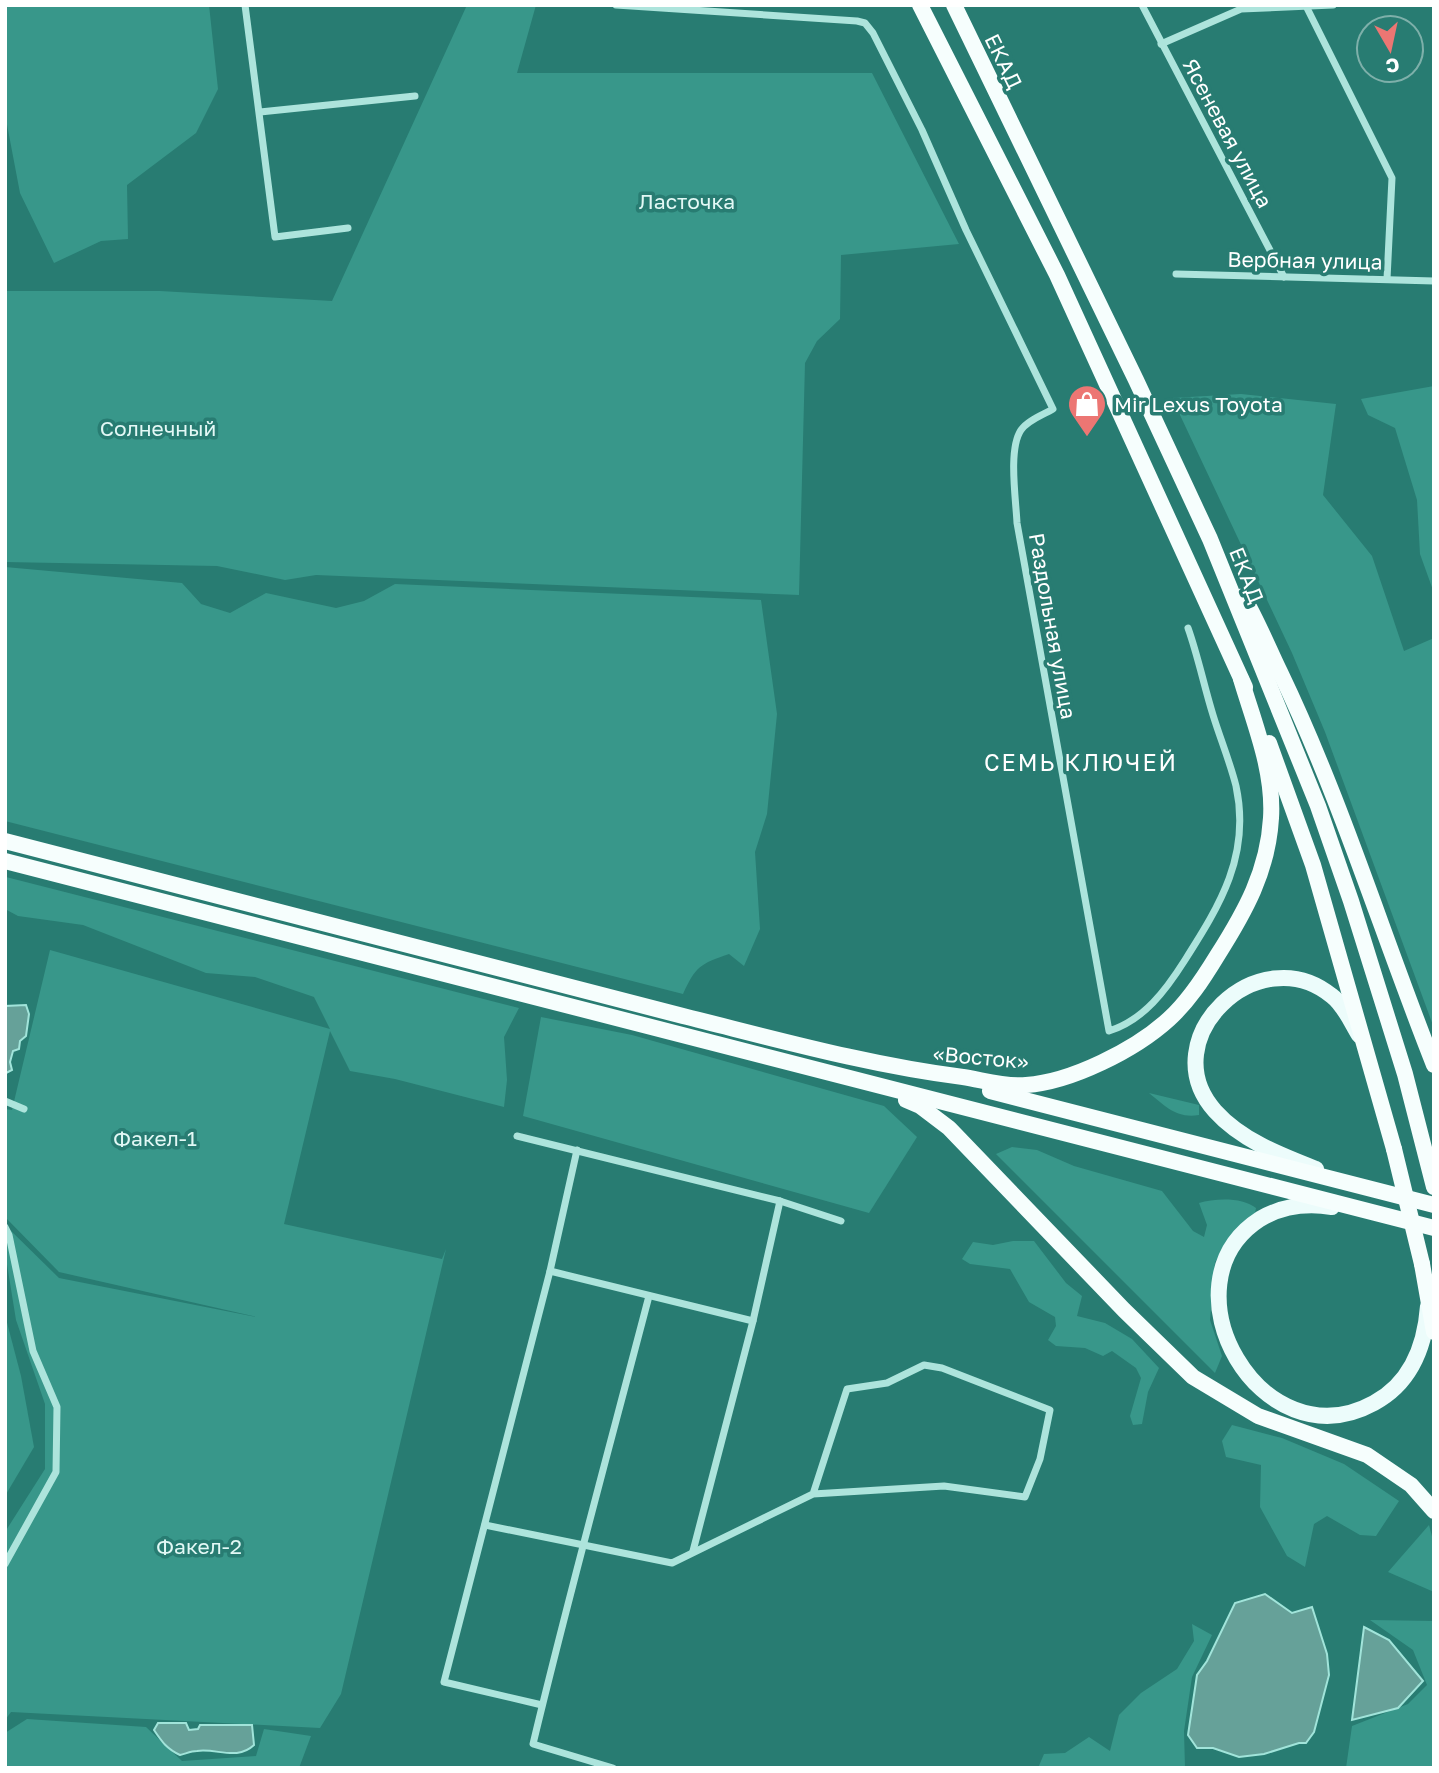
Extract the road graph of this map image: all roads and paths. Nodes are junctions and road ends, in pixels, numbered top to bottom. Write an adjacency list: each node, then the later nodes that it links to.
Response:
1 (245, 5): 13 (street)
2 (616, 5): 8 (street)
3 (743, 5): 10 (street)
4 (920, 5): 21 (highway)
5 (954, 5): 19 (highway, ЕКАД)
6 (1142, 5): 11 (street, Ясеневая улица)
7 (1333, 5): 9 (street)
8 (622, 6): 10 (street)
9 (1306, 6): 11 (street); 17 (street)
10 (747, 15): 20 (street, Раздольная улица)
11 (1161, 44): 16 (street, Ясеневая улица)
12 (415, 96): 13 (street)
13 (260, 112): 14 (street)
14 (348, 228)
15 (1176, 274): 16 (street, Вербная улица)
16 (1284, 277): 17 (street, Вербная улица)
17 (1387, 279): 18 (street, Вербная улица)
18 (1434, 281)
19 (1210, 539): 25 (highway); 33 (highway, ЕКАД)
20 (1188, 628)
21 (1241, 678): 24 (highway); 26 (highway, «Восток»)
22 (5, 841): 26 (highway, «Восток»)
23 (5, 861): 27 (highway)
24 (1367, 1053): 32 (main road); 41 (highway, bridge)
25 (1434, 1065)
26 (910, 1070): 32 (highway)
27 (869, 1084): 36 (highway); 46 (highway)
28 (5, 1101): 29 (street)
29 (24, 1109)
30 (517, 1136): 31 (street)
31 (577, 1150): 34 (street); 40 (street)
32 (1371, 1187): 35 (highway)
33 (1434, 1187)
34 (780, 1201): 37 (street); 43 (street)
35 (1434, 1205)
36 (1378, 1214): 39 (highway); 41 (main road)
37 (841, 1221)
38 (5, 1227): 50 (street)
39 (1434, 1228)
40 (550, 1271): 42 (street); 47 (street)
41 (1426, 1283): 44 (highway)
42 (649, 1296): 43 (street); 48 (street)
43 (753, 1321): 49 (street)
44 (1434, 1332)
45 (813, 1494): 45 (street); 49 (street)
46 (1434, 1511)
47 (485, 1525): 48 (street); 51 (street)
48 (585, 1545): 49 (street); 51 (street)
49 (693, 1551)
50 (5, 1564)
51 (542, 1705): 52 (street)
52 (613, 1768)

